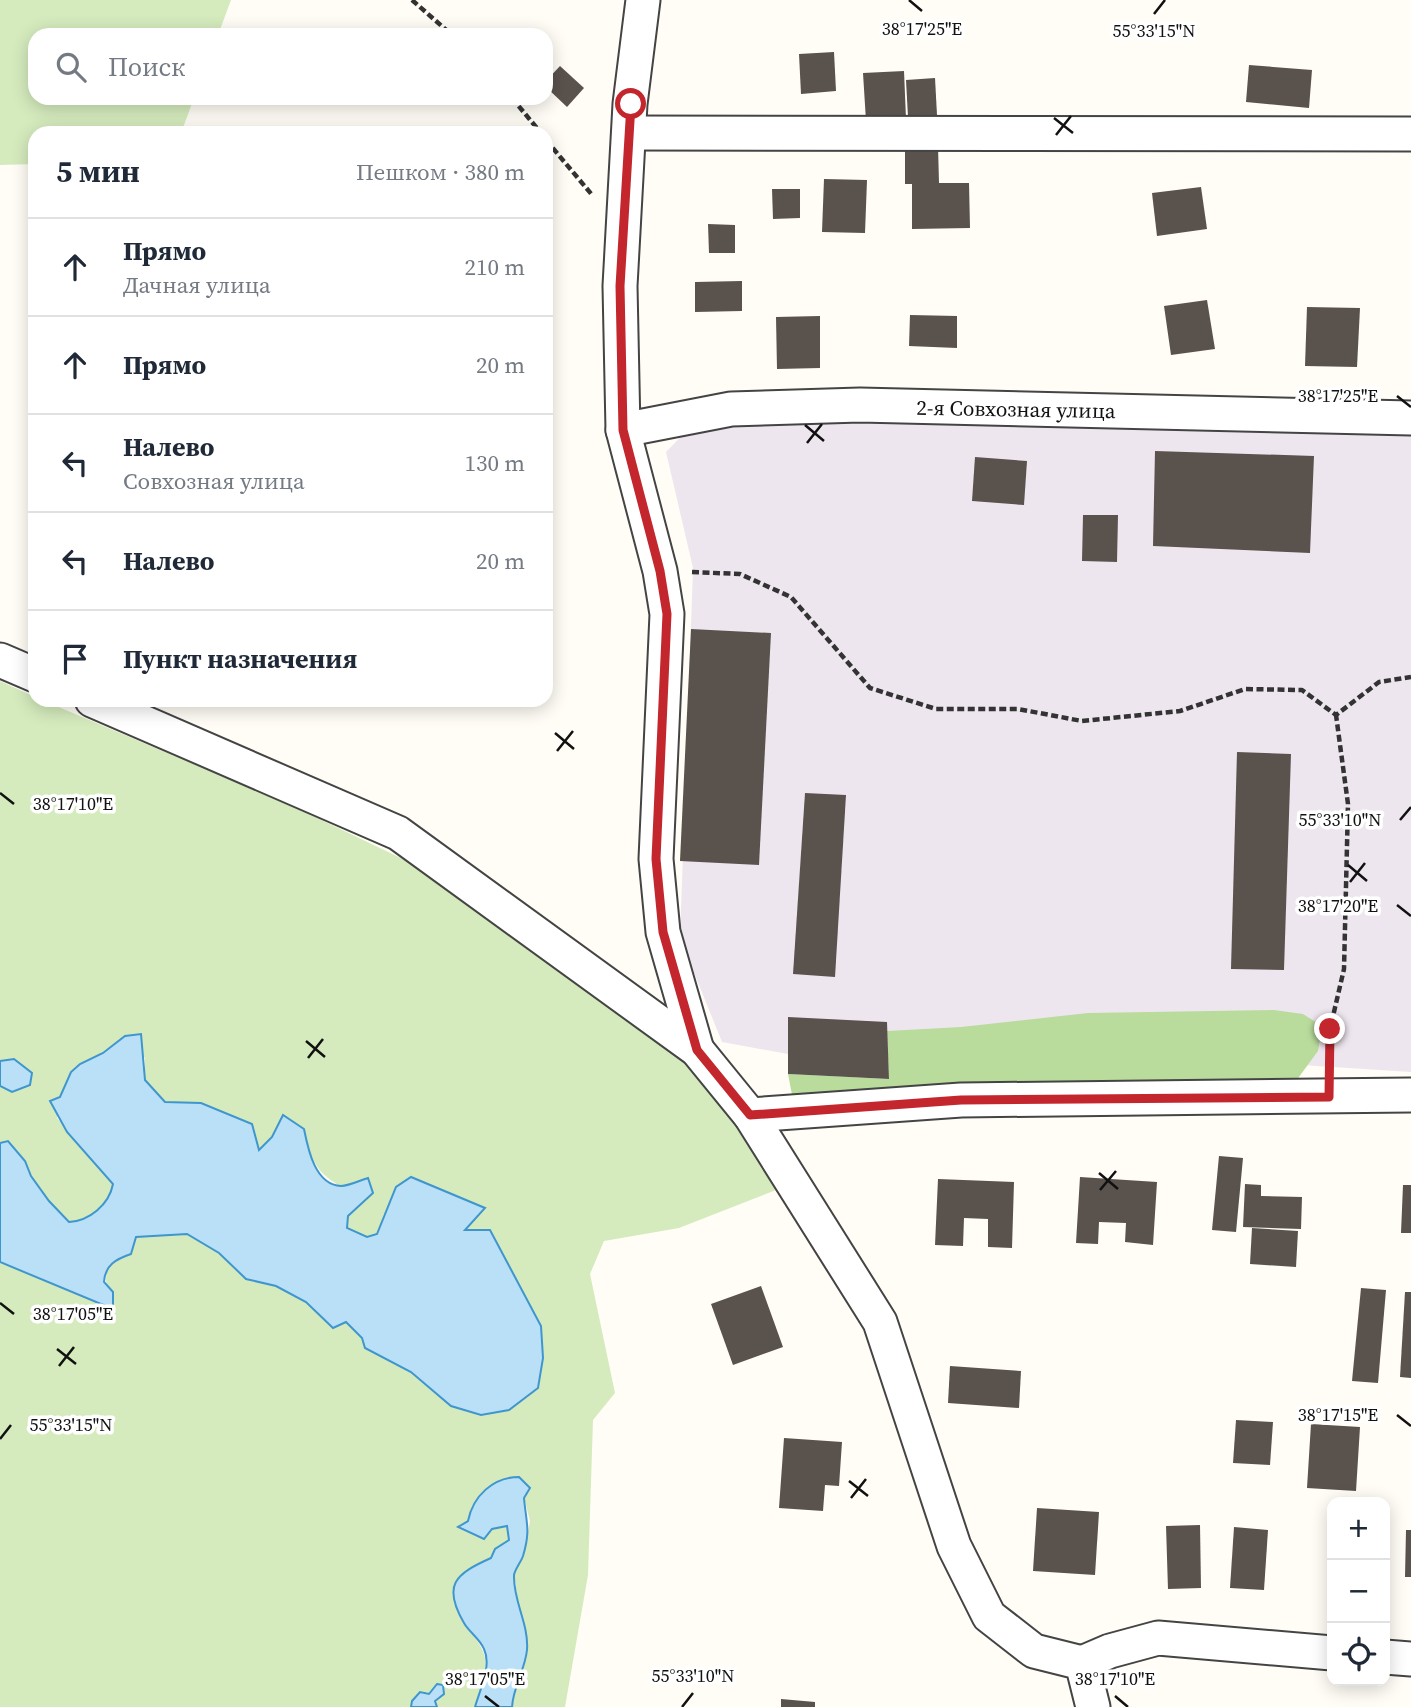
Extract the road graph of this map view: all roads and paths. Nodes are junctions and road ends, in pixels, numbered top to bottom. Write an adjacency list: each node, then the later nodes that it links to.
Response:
1 (412, 0): 3 (path)
2 (643, 0): 6 (street)
3 (444, 28)
4 (518, 105): 5 (path)
5 (535, 126)
6 (629, 133): 7 (street); 9 (street)
7 (1411, 134)
8 (553, 147): 9 (path)
9 (624, 231): 11 (street)
10 (1411, 418): 11 (street, 2-я Совхозная улица)
11 (623, 430): 12 (street)
12 (660, 571): 17 (path); 18 (street)
13 (0, 660): 14 (street)
14 (28, 672)
15 (1411, 677): 17 (path)
16 (108, 707): 18 (street)
17 (1336, 715): 20 (path)
18 (697, 1050): 21 (street)
19 (1411, 1095): 20 (street)
20 (1329, 1097): 21 (street)
21 (750, 1115): 25 (street)
22 (1327, 1653): 25 (street)
23 (1390, 1657): 24 (street)
24 (1411, 1659)
25 (1082, 1663): 26 (street)
26 (1093, 1707)

